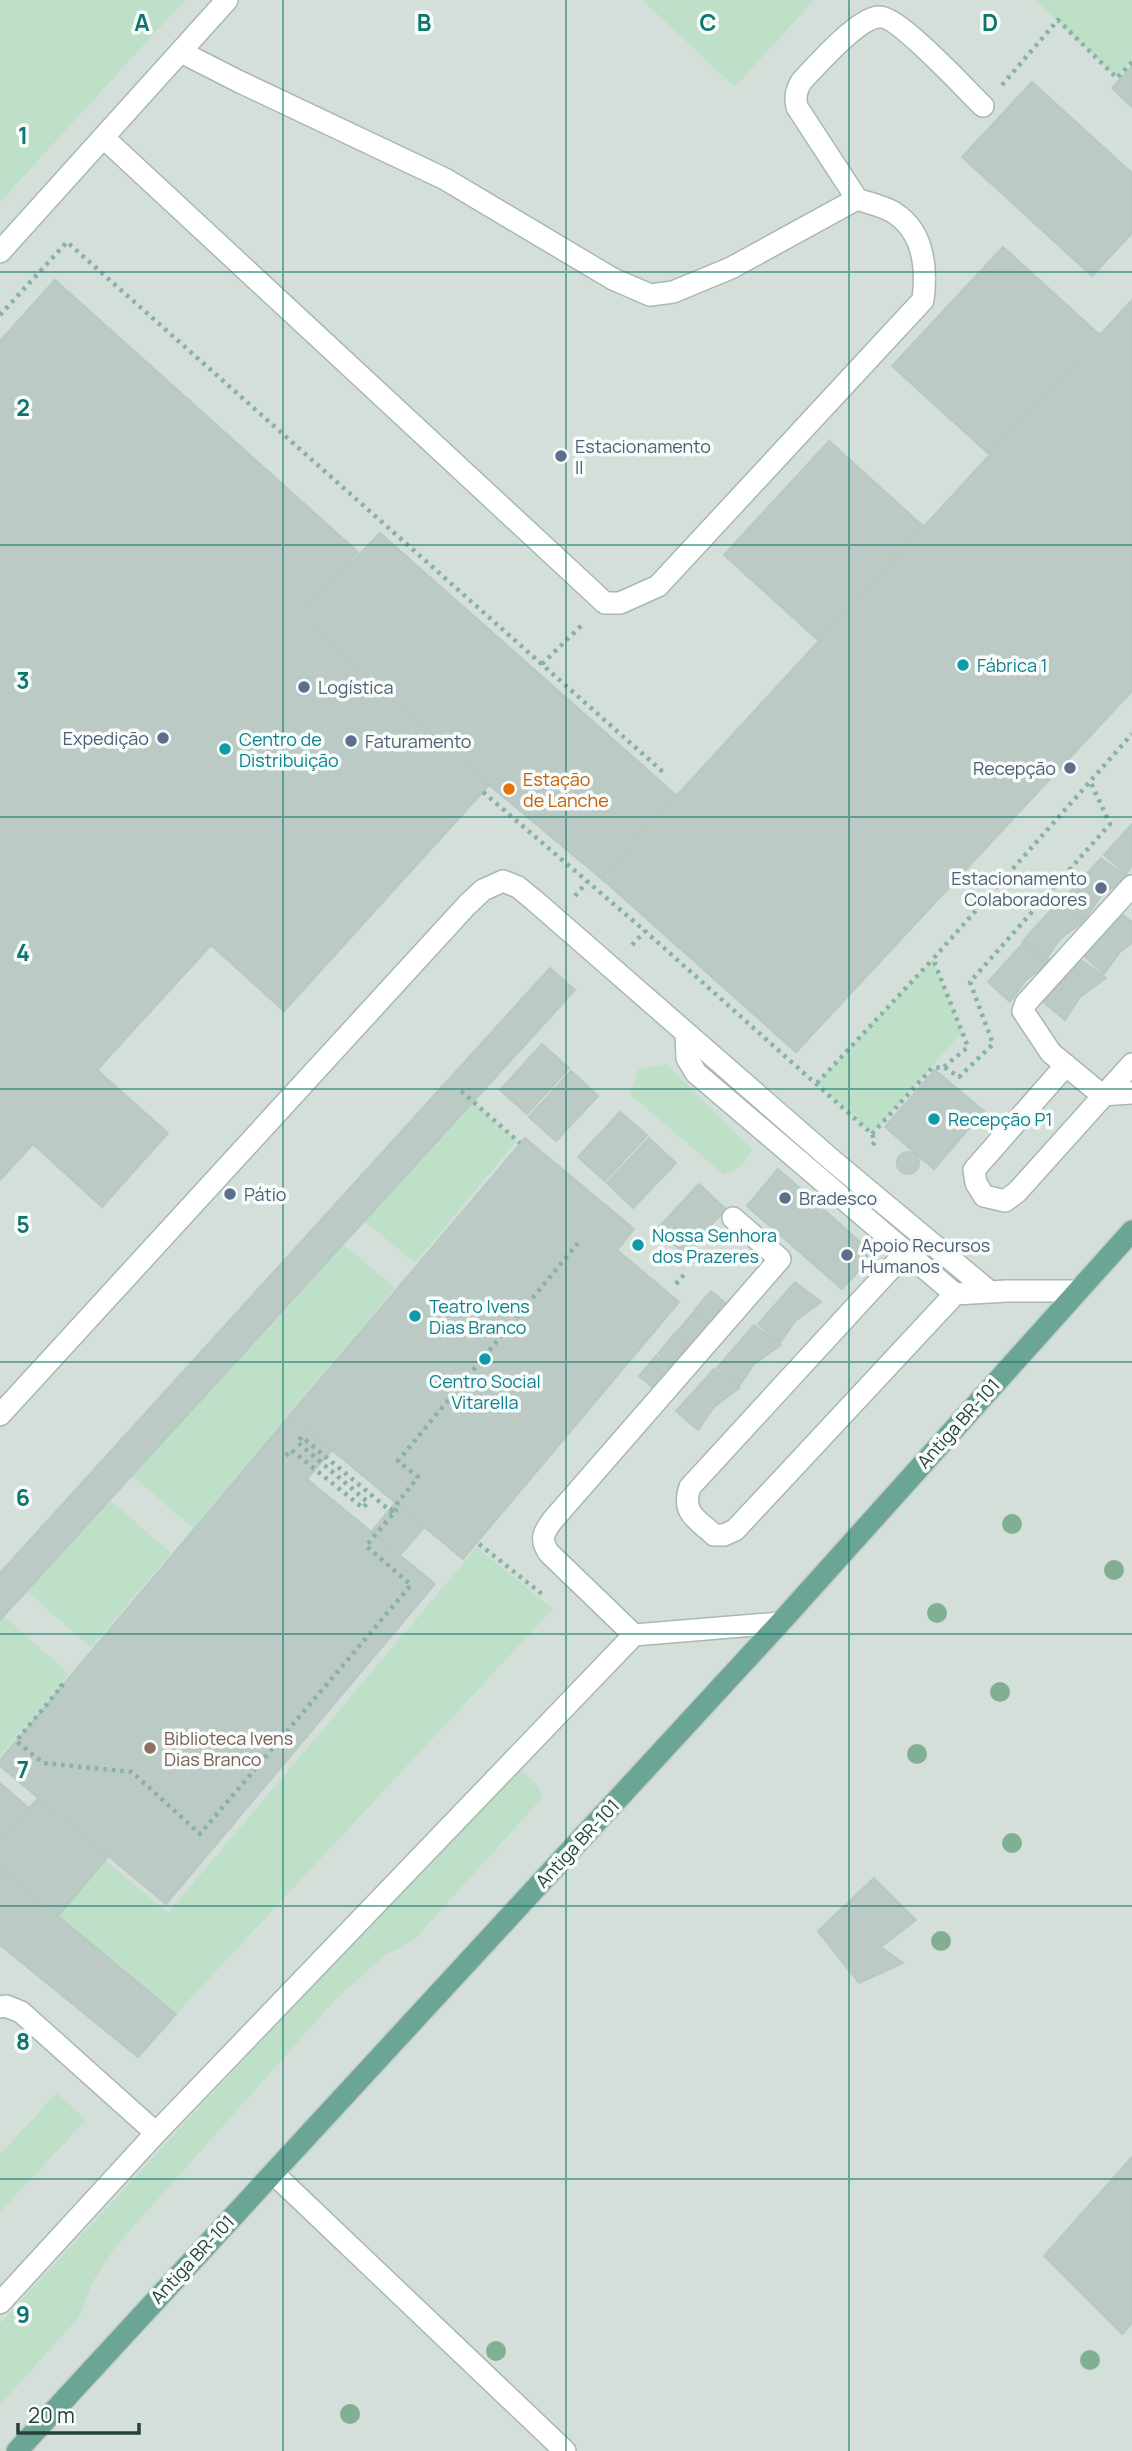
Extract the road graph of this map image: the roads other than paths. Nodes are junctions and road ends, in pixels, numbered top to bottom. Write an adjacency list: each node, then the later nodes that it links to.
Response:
1 (227, 0): 2 (lane)
2 (181, 52): 4 (lane); 5 (lane)
3 (983, 106): 5 (lane)
4 (104, 138): 5 (lane); 6 (lane)
5 (857, 199)
6 (0, 252)
7 (1132, 886): 10 (lane)
8 (686, 1034): 15 (lane); 17 (lane); 19 (lane)
9 (1132, 1064): 12 (lane)
10 (1066, 1065): 12 (lane); 12 (lane)
11 (1132, 1093): 12 (lane)
12 (1102, 1095)
13 (733, 1218): 21 (lane)
14 (1132, 1230): 16 (main road, Antiga BR-101)
15 (905, 1253): 18 (lane); 18 (lane)
16 (1076, 1291): 17 (lane); 20 (main road, Antiga BR-101)
17 (990, 1292): 18 (lane)
18 (955, 1294)
19 (0, 1415)
20 (779, 1623): 21 (lane); 24 (main road, Antiga BR-101)
21 (634, 1635): 23 (lane)
22 (0, 2007): 23 (lane)
23 (156, 2133): 25 (lane)
24 (273, 2173): 26 (main road, Antiga BR-101); 27 (lane)
25 (0, 2303)
26 (17, 2451)
27 (565, 2451)

